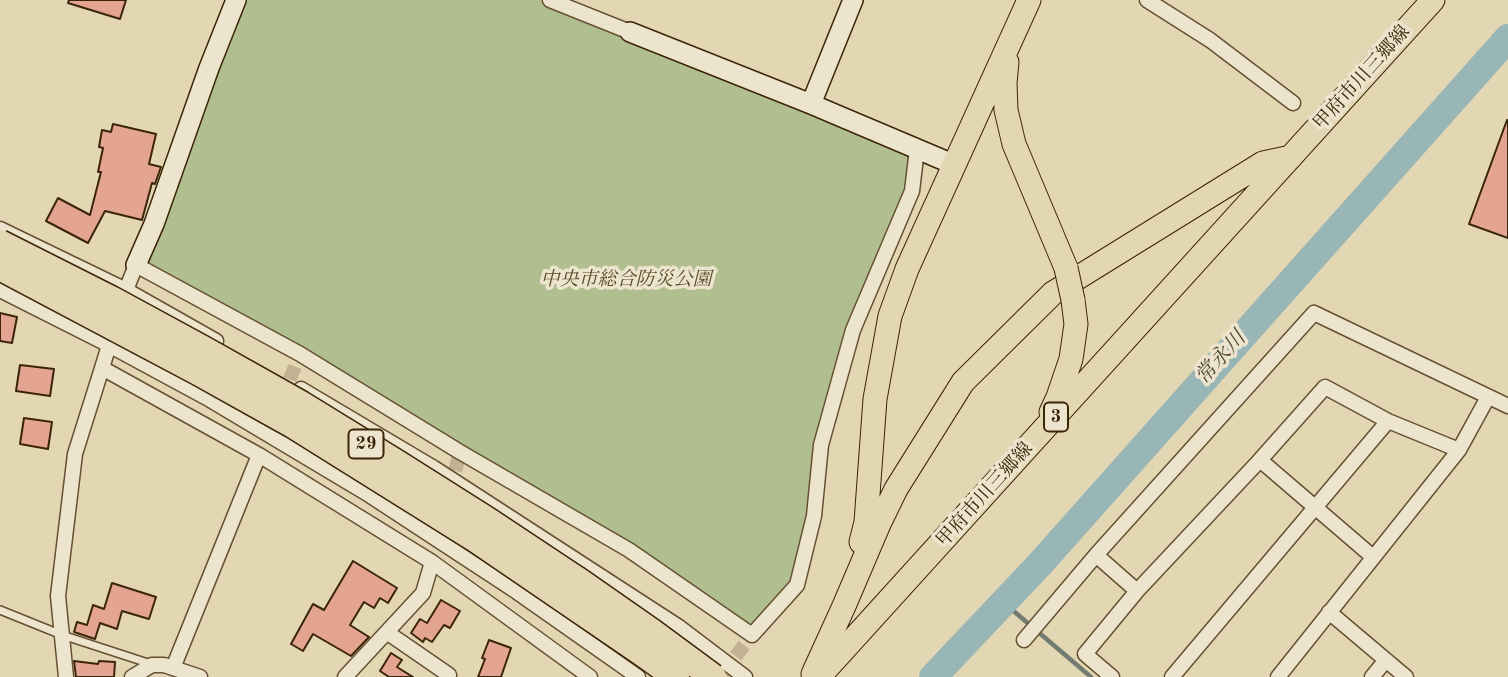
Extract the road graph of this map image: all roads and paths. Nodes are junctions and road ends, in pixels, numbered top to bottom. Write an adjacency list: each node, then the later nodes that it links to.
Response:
1 (236, 0): 16 (street)
2 (550, 0): 7 (street)
3 (853, 0): 10 (street)
4 (1030, 0): 8 (main road)
5 (1147, 0): 9 (street)
6 (1433, 0): 12 (main road, 甲府市川三郷線 / 3)
7 (630, 32): 10 (street)
8 (1009, 48): 13 (main road); 25 (main road, bridge)
9 (1293, 103)
10 (811, 104): 11 (street)
11 (917, 149): 13 (street); 16 (street)
12 (1291, 157): 25 (main road, 甲府市川三郷線 / 3); 34 (main road)
13 (955, 165): 34 (main road)
14 (0, 229): 19 (street)
15 (0, 243): 51 (highway, 29, bridge)
16 (136, 265): 19 (street)
17 (0, 267): 50 (highway, 29, bridge)
18 (0, 290): 20 (street)
19 (126, 290): 20 (street); 52 (street)
20 (109, 345): 21 (street); 49 (street)
21 (102, 368): 27 (street); 38 (street)
22 (1488, 397): 23 (street); 26 (street); 30 (street)
23 (1508, 407)
24 (1388, 421): 26 (street); 28 (street); 29 (street)
25 (1036, 439): 54 (main road, 甲府市川三郷線 / 3)
26 (1459, 450): 31 (street)
27 (259, 455): 32 (street); 42 (street)
28 (1260, 460): 29 (street); 33 (street)
29 (1314, 506): 31 (street); 56 (street)
30 (1096, 555): 33 (street); 39 (street)
31 (1373, 556): 36 (street)
32 (432, 562): 37 (street); 48 (street)
33 (1137, 591): 55 (street)
34 (844, 606): 53 (main road)
35 (0, 610): 38 (lane)
36 (1329, 612): 40 (street); 57 (street)
37 (388, 633): 43 (street); 47 (street)
38 (62, 635): 41 (lane); 44 (street)
39 (1024, 640)
40 (1386, 660): 58 (street); 59 (street)
41 (152, 665): 42 (street); 45 (street)
42 (173, 668): 46 (street)
43 (449, 675)
44 (66, 677)
45 (132, 677)
46 (200, 677)
47 (345, 677)
48 (590, 677)
49 (638, 677)
50 (676, 677)
51 (713, 677)
52 (745, 677)
53 (812, 677)
54 (819, 677)
55 (1112, 677)
56 (1172, 677)
57 (1278, 677)
58 (1372, 677)
59 (1406, 677)

